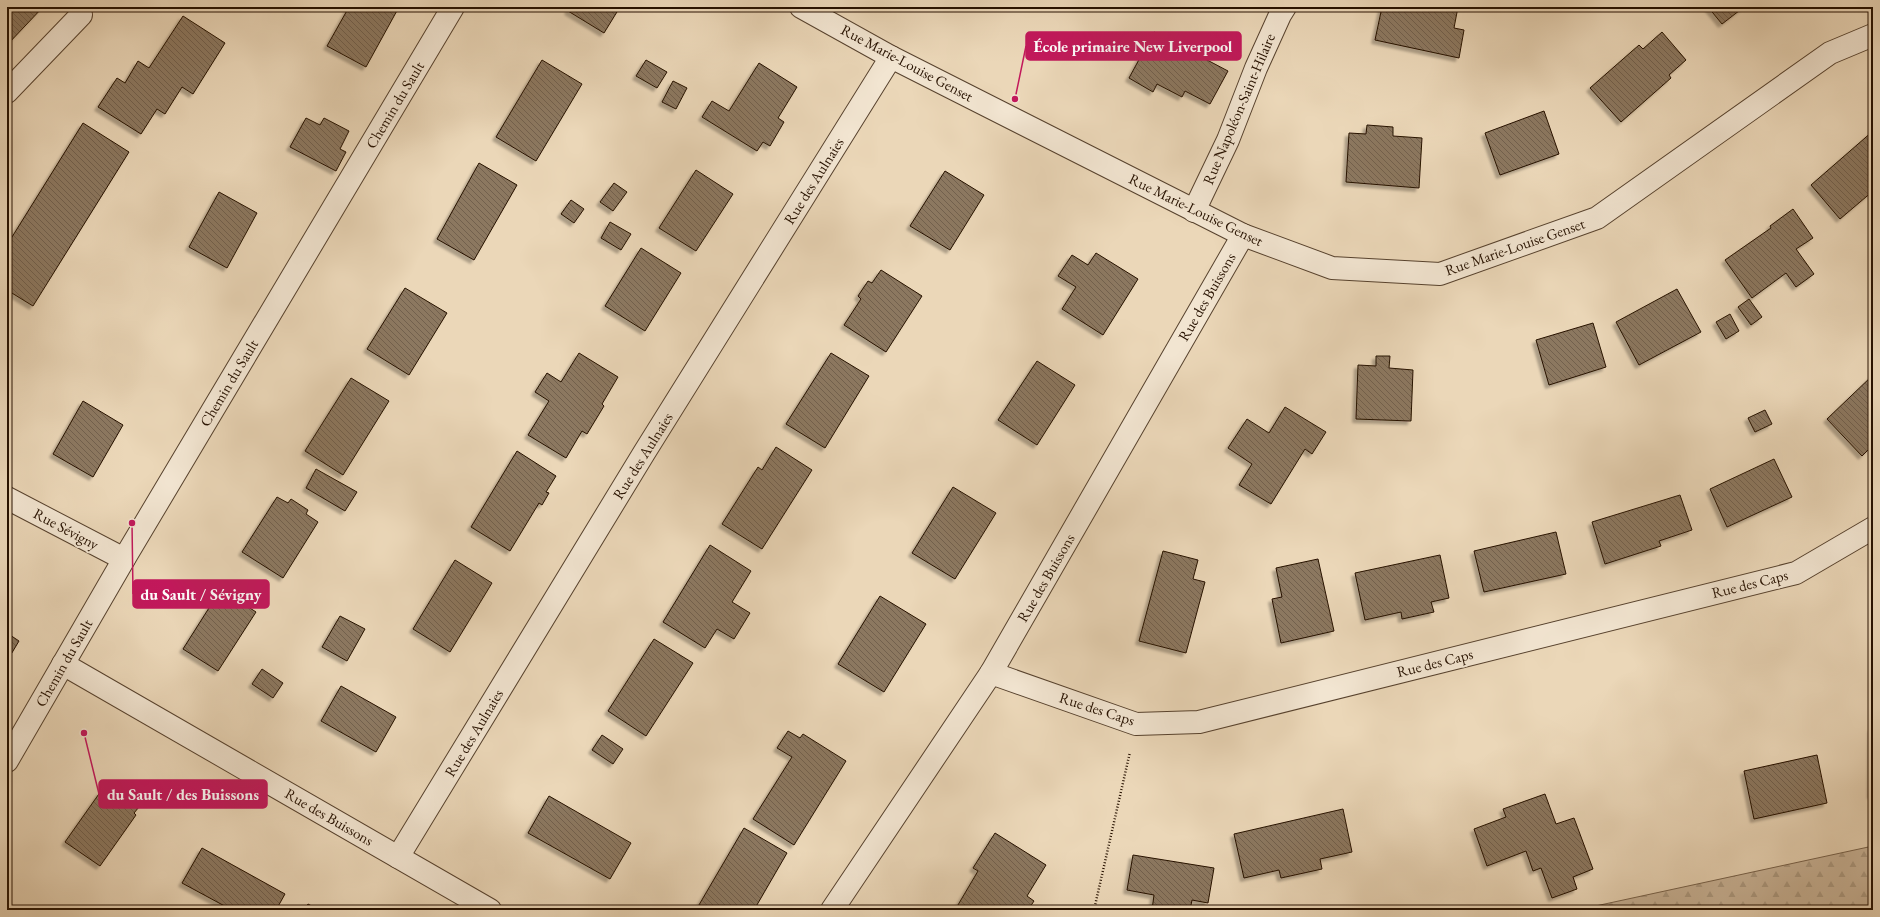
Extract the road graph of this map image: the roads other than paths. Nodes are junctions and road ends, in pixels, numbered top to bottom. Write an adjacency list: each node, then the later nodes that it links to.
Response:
1 (453, 7): 12 (street, Chemin du Sault)
2 (801, 7): 6 (street, Rue Marie-Louise Genset)
3 (1285, 7): 8 (street, Rue Napoléon-Saint-Hilaire)
4 (80, 15): 7 (street)
5 (1873, 35): 9 (street, Rue Marie-Louise Genset)
6 (891, 57): 8 (street, Rue Marie-Louise Genset); 16 (street, Rue des Aulnaies)
7 (7, 92)
8 (1194, 211): 9 (street, Rue Marie-Louise Genset)
9 (1243, 235): 14 (street, Rue des Buissons)
10 (7, 498): 12 (street, Rue Sévigny)
11 (1873, 528): 14 (street, Rue des Caps)
12 (124, 559): 13 (street, Chemin du Sault)
13 (63, 664): 15 (street, Chemin du Sault); 16 (street, Rue des Buissons)
14 (991, 673): 18 (street, Rue des Buissons)
15 (7, 761)
16 (398, 857): 17 (street, Rue des Buissons)
17 (490, 910)
18 (832, 910)

